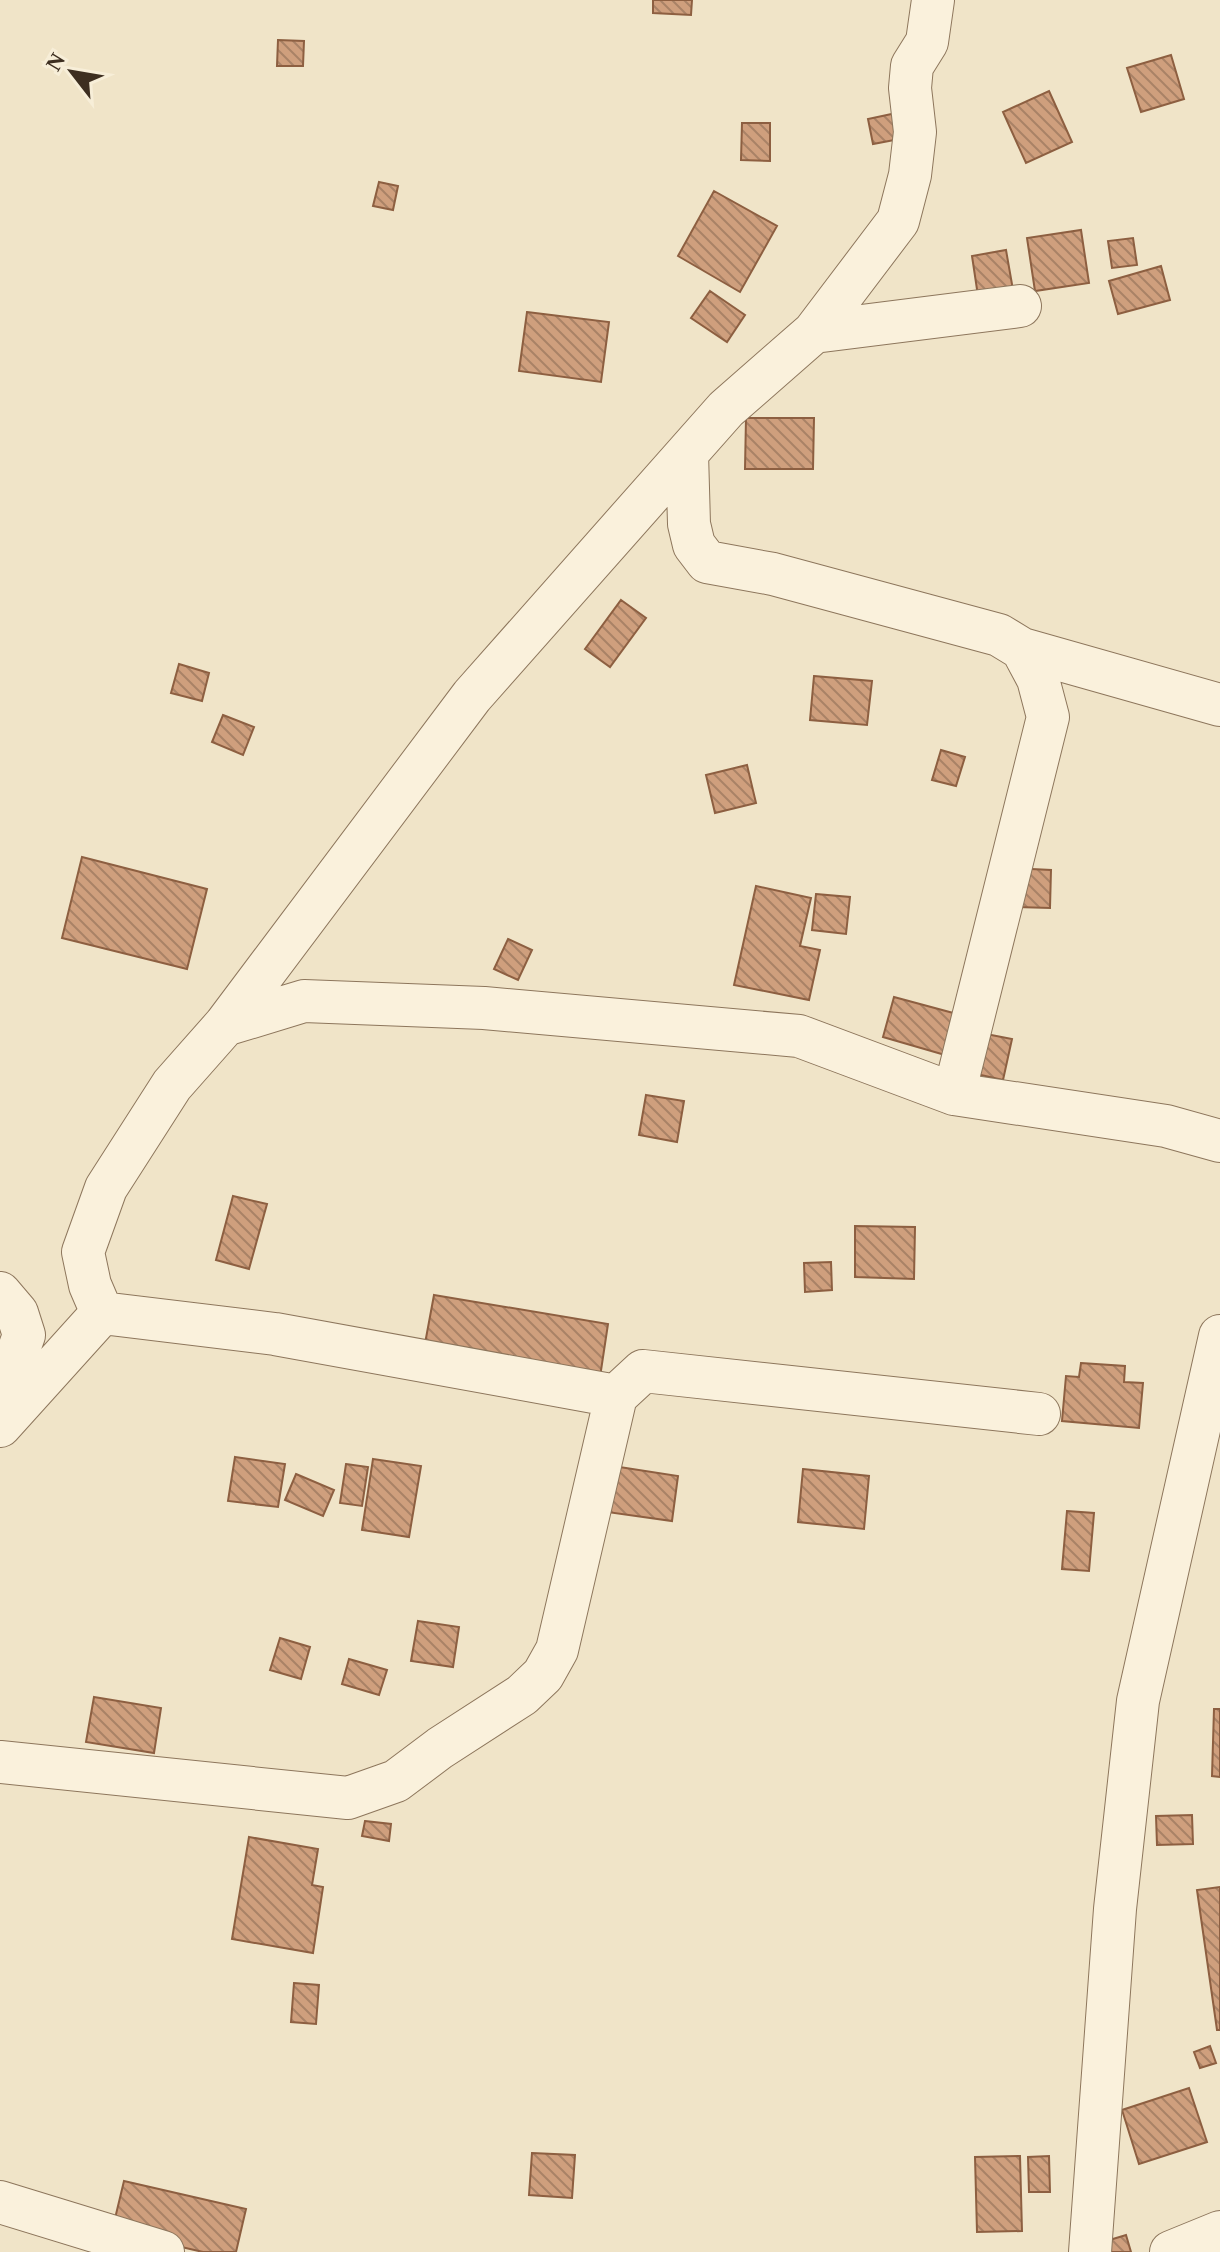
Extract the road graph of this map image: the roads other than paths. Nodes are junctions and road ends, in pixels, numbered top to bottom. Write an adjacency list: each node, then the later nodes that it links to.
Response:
1 (933, 0): 3 (street)
2 (963, 0): 3 (street)
3 (927, 42): 5 (street)
4 (1020, 306): 5 (street)
5 (814, 332): 6 (street)
6 (687, 453): 7 (street); 9 (street)
7 (1022, 649): 8 (street); 10 (street)
8 (1220, 705)
9 (225, 1025): 10 (street); 13 (street)
10 (954, 1094): 11 (street)
11 (1220, 1141)
12 (0, 1293): 16 (street)
13 (102, 1313): 15 (street); 18 (street)
14 (1220, 1336): 23 (street)
15 (616, 1396): 17 (street); 19 (street)
16 (0, 1402)
17 (1039, 1414)
18 (0, 1426)
19 (0, 1762)
20 (0, 2202): 22 (street)
21 (1220, 2232): 24 (street)
22 (163, 2252)
23 (1090, 2252)
24 (1171, 2252)

